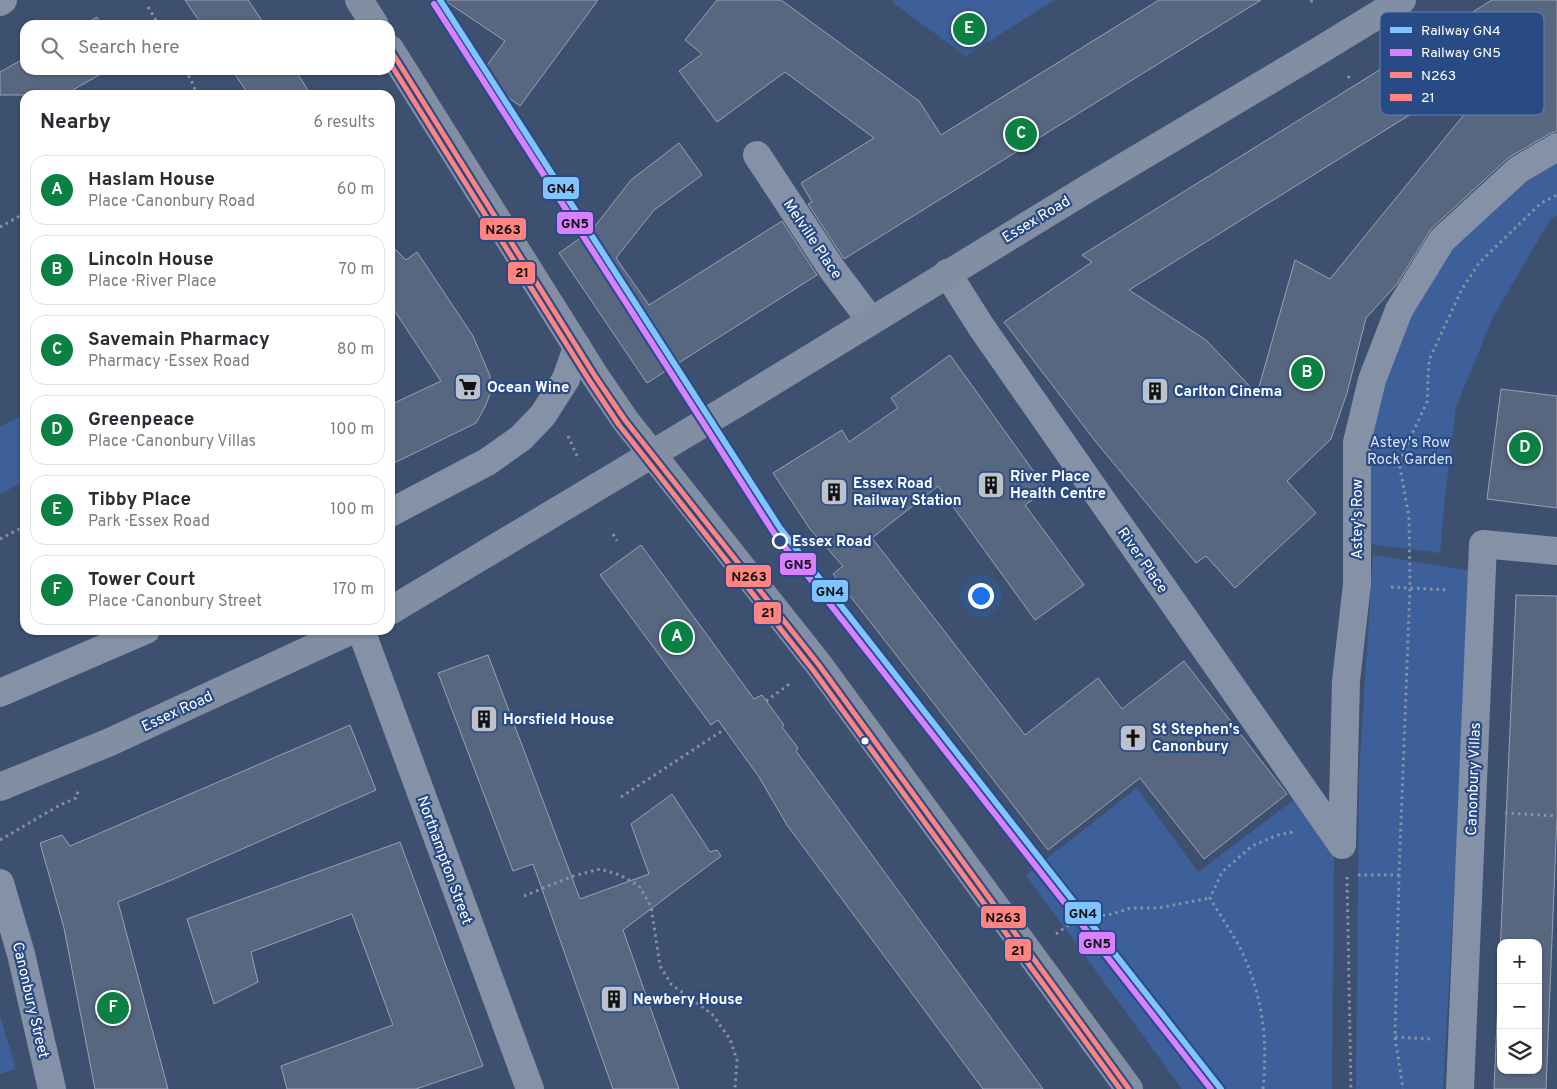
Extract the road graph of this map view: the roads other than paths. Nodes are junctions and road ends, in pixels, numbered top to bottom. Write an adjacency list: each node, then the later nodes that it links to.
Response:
1 (3, 0): 3 (street)
2 (359, 0): 5 (main road)
3 (0, 2)
4 (1385, 3): 9 (main road, Essex Road)
5 (372, 20)
6 (395, 57): 11 (main road)
7 (1557, 146): 21 (street, Astey's Row)
8 (757, 155): 10 (street, Melville Place)
9 (947, 273): 10 (main road, Essex Road); 21 (street, River Place)
10 (871, 321): 12 (main road, Essex Road)
11 (577, 347): 12 (main road); 13 (street)
12 (652, 453): 15 (main road, Essex Road); 25 (main road)
13 (395, 509)
14 (1557, 551): 26 (street, Canonbury Villas)
15 (395, 608)
16 (134, 635): 19 (street)
17 (341, 635): 20 (main road, Essex Road)
18 (363, 635): 24 (street, Northampton Street)
19 (0, 693)
20 (0, 787)
21 (1342, 845)
22 (0, 883): 23 (street, Canonbury Street)
23 (52, 1089)
24 (530, 1089)
25 (1129, 1089)
26 (1460, 1089)

